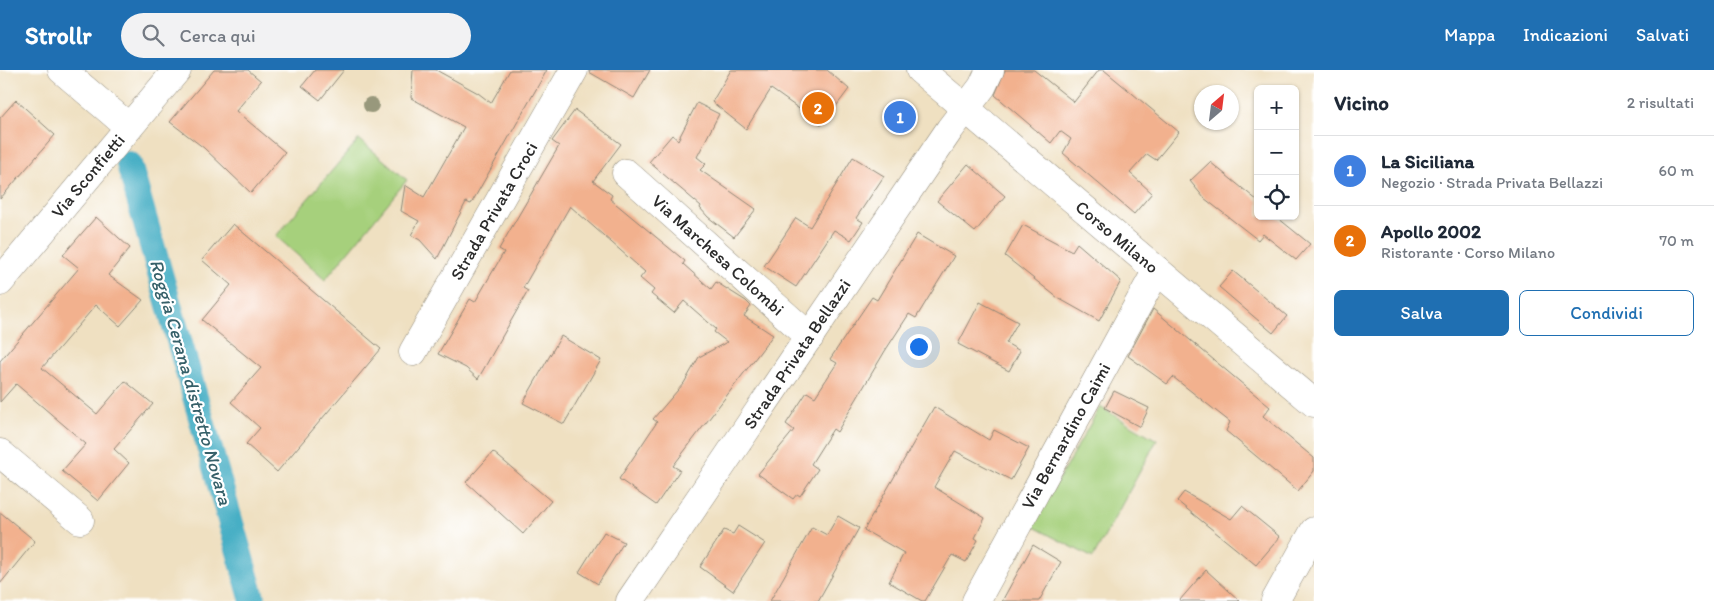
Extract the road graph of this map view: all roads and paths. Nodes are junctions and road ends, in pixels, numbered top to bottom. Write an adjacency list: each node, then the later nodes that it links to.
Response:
1 (62, 70): 7 (street)
2 (177, 70): 7 (street, Via Sconfietti)
3 (574, 70): 12 (street, Strada Privata Croci)
4 (920, 70): 6 (street, Corso Milano)
5 (990, 70): 6 (street, Strada Privata Bellazzi)
6 (966, 108): 9 (street, Corso Milano); 11 (street, Strada Privata Bellazzi)
7 (129, 127): 10 (street, Via Sconfietti)
8 (626, 173): 11 (street, Via Marchesa Colombi)
9 (1157, 270): 13 (street, Corso Milano); 18 (street, Via Bernardino Caimi)
10 (0, 282)
11 (810, 337): 17 (street, Strada Privata Bellazzi)
12 (413, 352)
13 (1314, 403)
14 (0, 454): 15 (street)
15 (80, 520)
16 (1314, 531): 19 (street)
17 (630, 601)
18 (976, 601)
19 (1274, 601)

